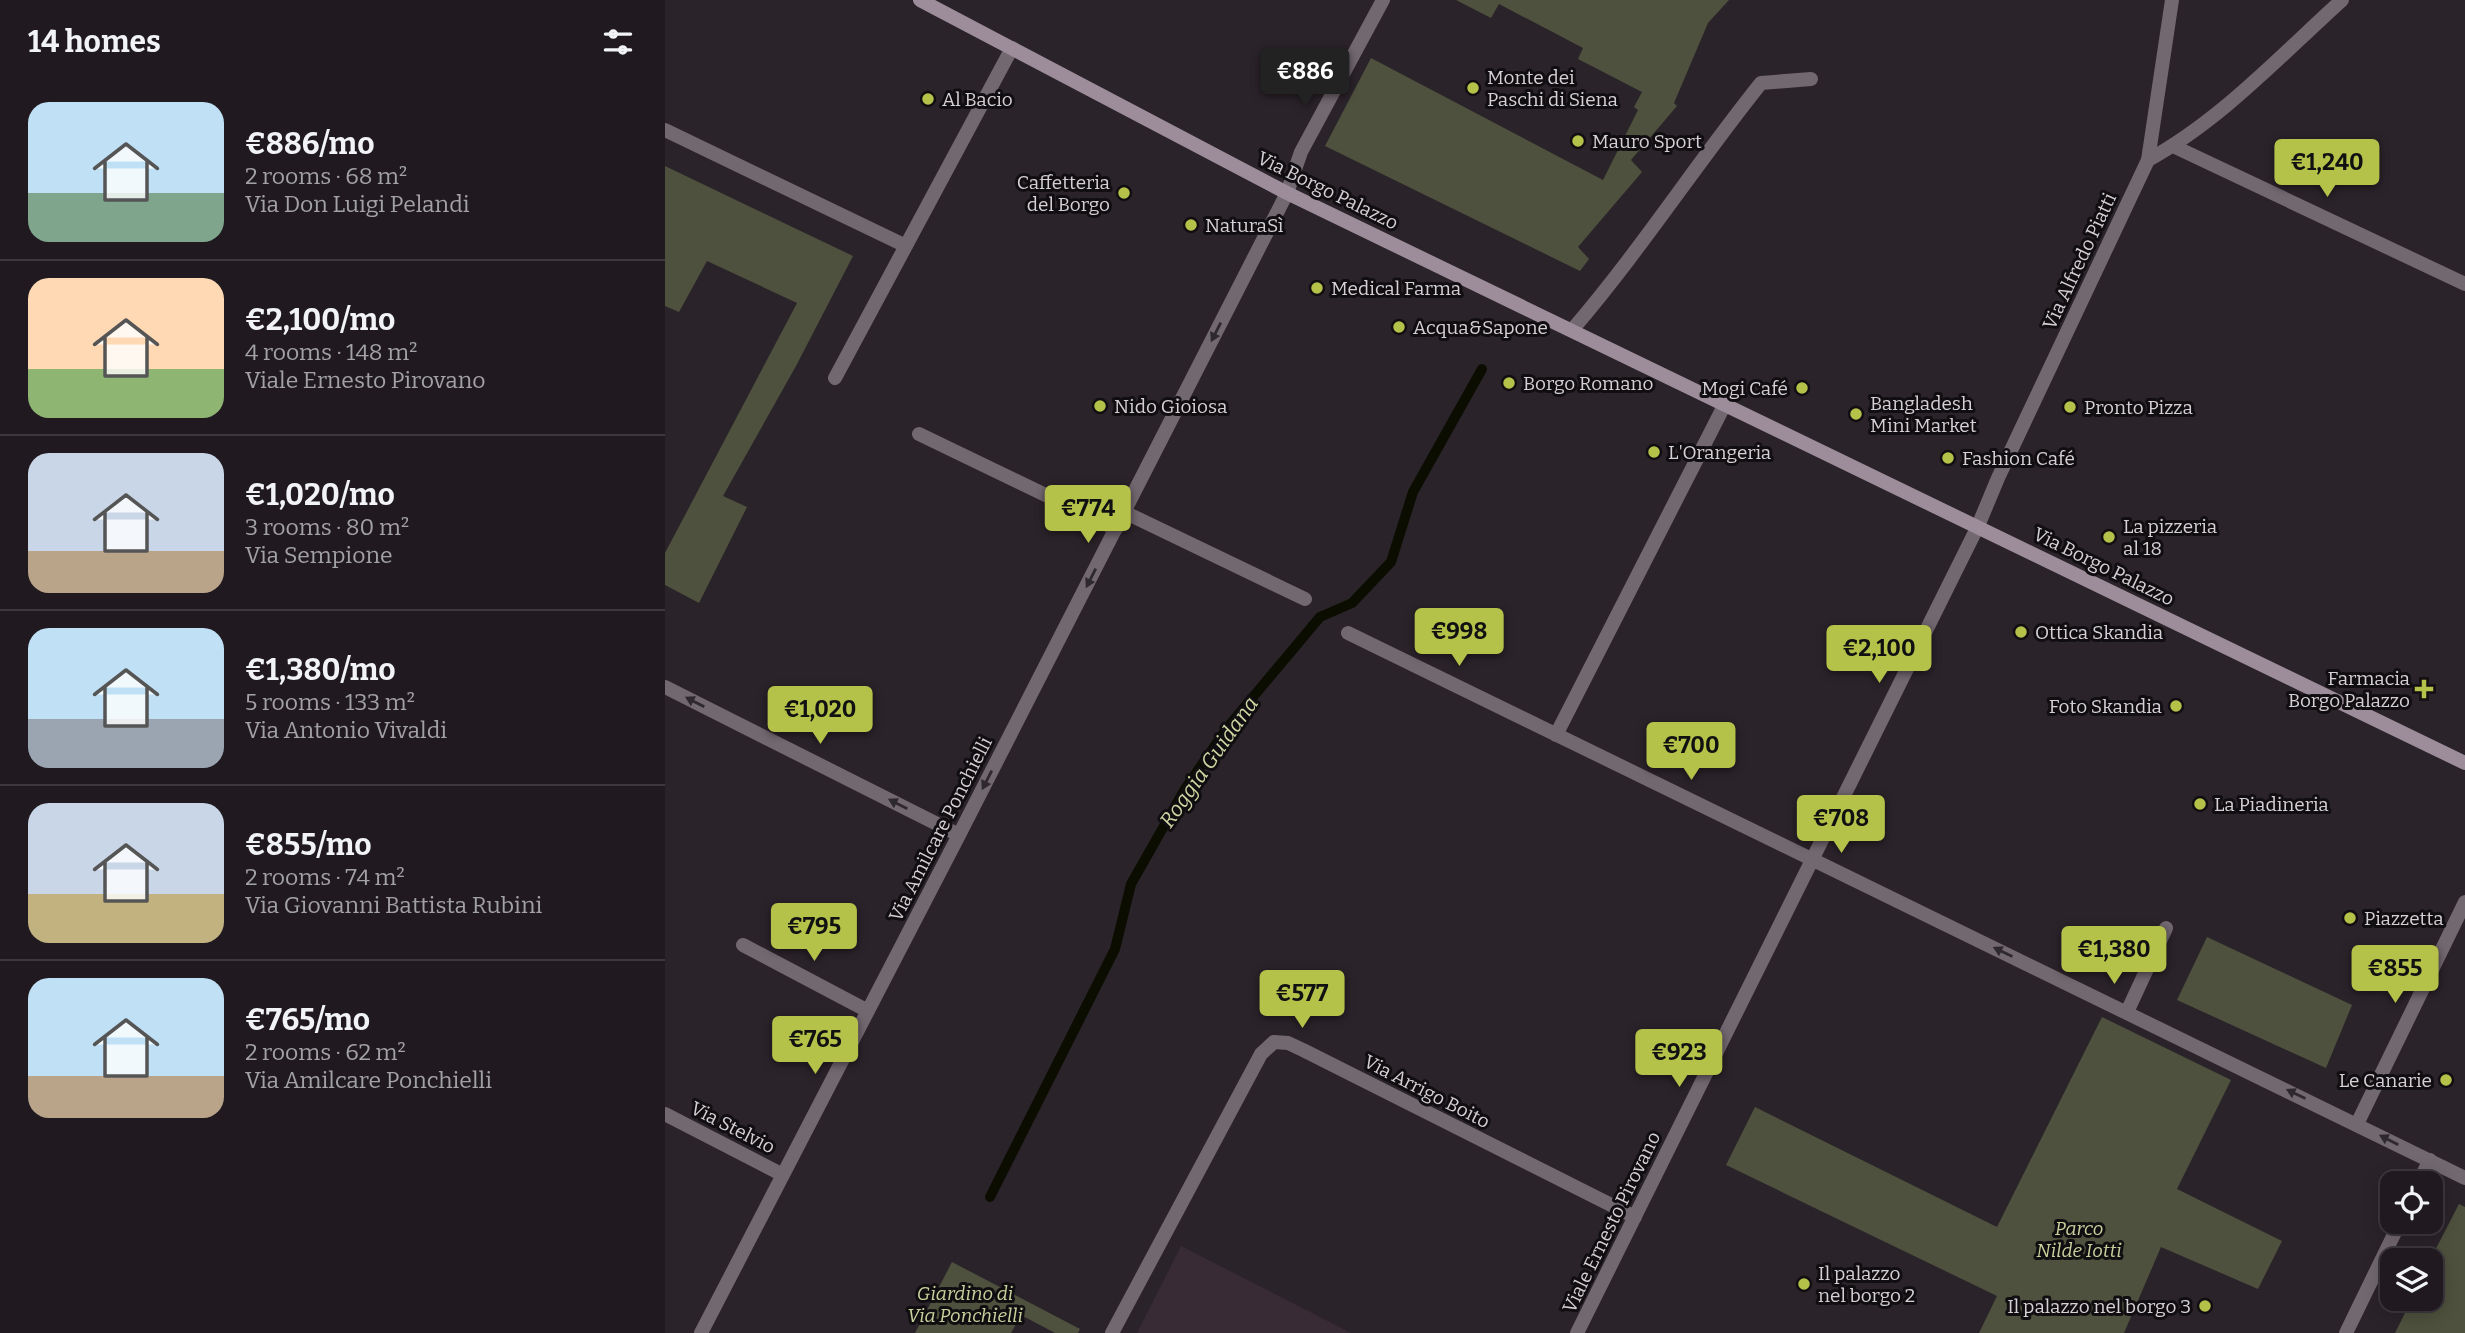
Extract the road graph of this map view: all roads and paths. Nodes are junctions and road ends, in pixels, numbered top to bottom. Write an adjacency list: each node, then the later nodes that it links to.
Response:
1 (920, 0): 5 (main road, Via Borgo Palazzo)
2 (1383, 0): 10 (street, Via Amilcare Ponchielli)
3 (2172, 0): 9 (street, Via Alfredo Piatti)
4 (2342, 0): 8 (street)
5 (1012, 48): 10 (main road, Via Borgo Palazzo); 11 (street)
6 (1811, 79): 13 (street)
7 (665, 130): 11 (street)
8 (2173, 146): 9 (street); 12 (street)
9 (2148, 160): 18 (street, Via Alfredo Piatti)
10 (1287, 193): 13 (main road, Via Borgo Palazzo); 17 (street, Via Amilcare Ponchielli, one-way to 17)
11 (906, 246): 14 (street)
12 (2465, 284)
13 (1572, 330): 15 (main road, Via Borgo Palazzo)
14 (835, 378)
15 (1725, 404): 18 (main road, Via Borgo Palazzo); 23 (street)
16 (919, 434): 19 (street)
17 (1124, 512): 19 (street, Via Amilcare Ponchielli); 20 (street)
18 (1978, 526): 24 (main road, Via Borgo Palazzo); 26 (street, Viale Ernesto Pirovano)
19 (1115, 529): 25 (street, Via Amilcare Ponchielli, one-way to 25)
20 (1305, 599)
21 (1348, 633): 23 (street)
22 (665, 687): 25 (street, one-way to 22)
23 (1556, 735): 26 (street)
24 (2465, 763)
25 (959, 835): 30 (street, Via Amilcare Ponchielli)
26 (1812, 860): 31 (street, one-way to 26); 38 (street, Viale Ernesto Pirovano)
27 (2465, 902): 33 (street)
28 (2166, 928): 31 (street)
29 (743, 945): 30 (street)
30 (868, 1011): 36 (street, Via Amilcare Ponchielli)
31 (2127, 1012): 33 (street, one-way to 31)
32 (665, 1114): 36 (street, Via Stelvio)
33 (2357, 1124): 34 (street, one-way to 33)
34 (2430, 1160): 35 (street); 37 (street)
35 (2425, 1171)
36 (783, 1175): 40 (street, Via Amilcare Ponchielli)
37 (2465, 1178)
38 (1635, 1217): 41 (street, Via Arrigo Boito); 42 (street, Viale Ernesto Pirovano)
39 (2394, 1234): 43 (street)
40 (701, 1333)
41 (1112, 1333)
42 (1577, 1333)
43 (2346, 1333)

